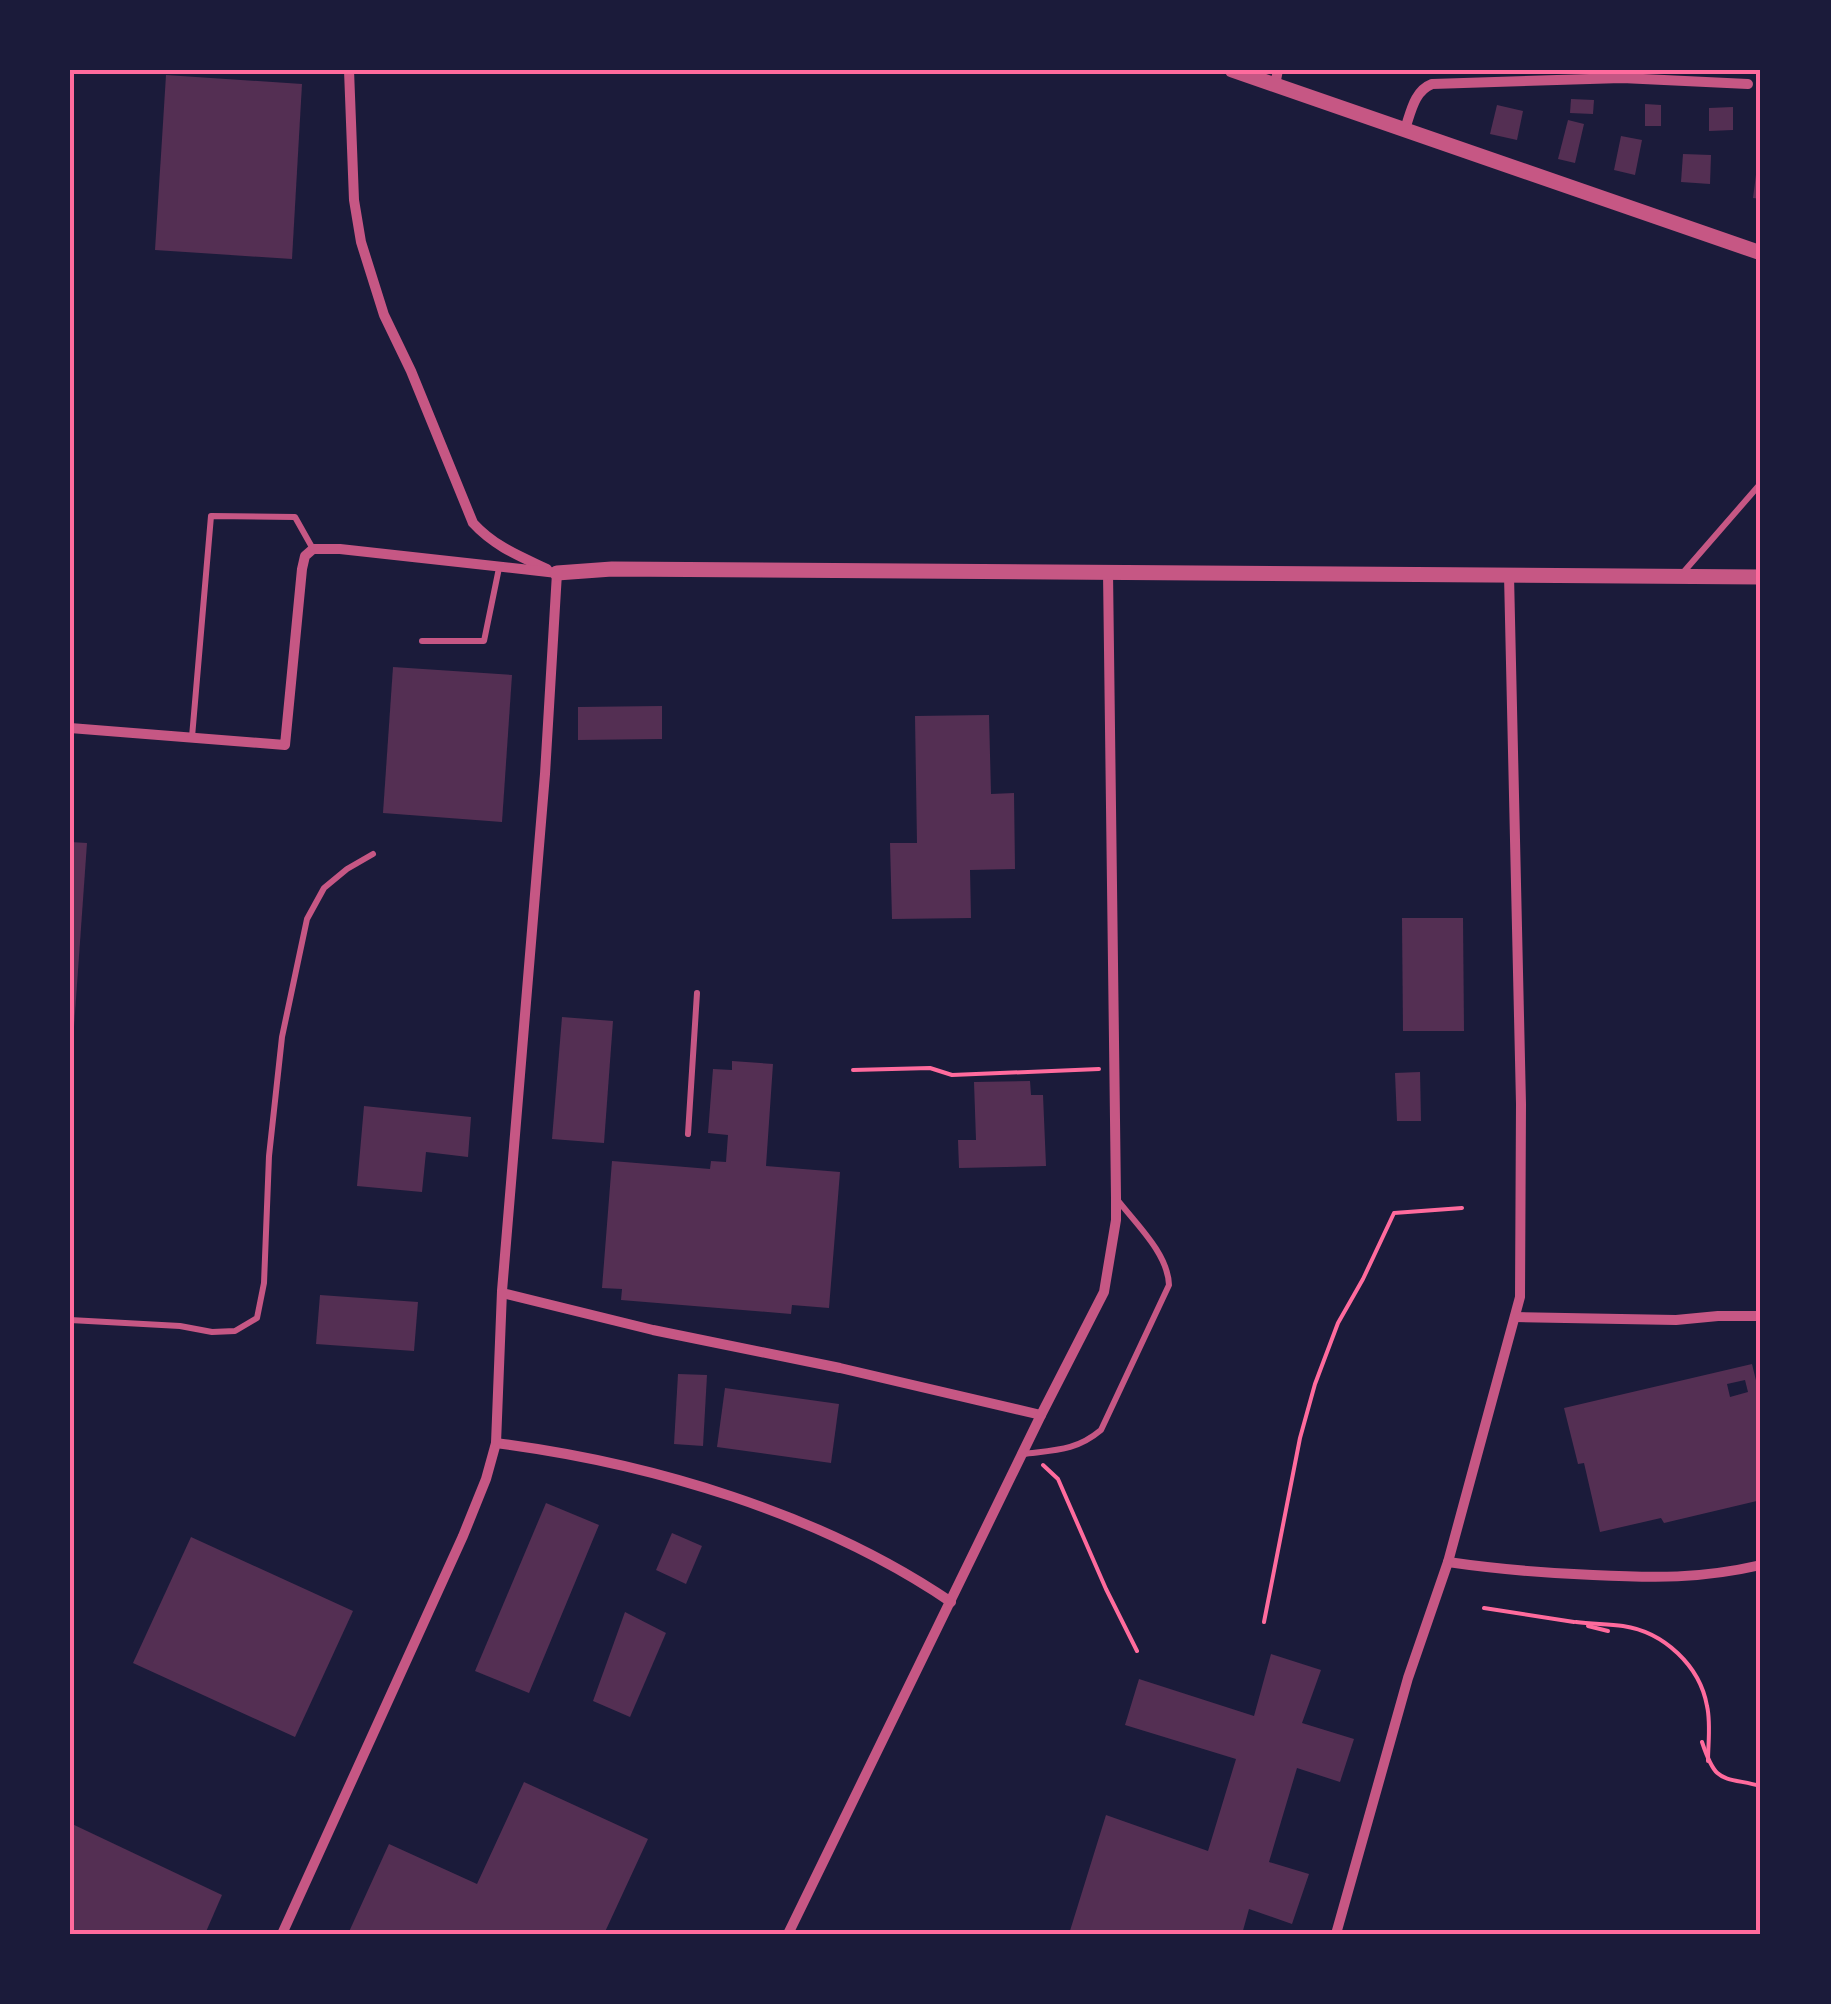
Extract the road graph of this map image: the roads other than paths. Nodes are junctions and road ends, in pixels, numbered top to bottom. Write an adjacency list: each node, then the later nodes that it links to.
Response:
1 (348, 70): 11 (street)
2 (1232, 70): 3 (street)
3 (1276, 78): 5 (street)
4 (1748, 84): 5 (street)
5 (1405, 129): 6 (street)
6 (1761, 254)
7 (1761, 483): 13 (lane)
8 (313, 549): 9 (street); 17 (street); 17 (lane)
9 (499, 568): 11 (street); 15 (lane)
10 (1108, 572): 11 (street); 12 (street); 21 (street)
11 (557, 573): 22 (street)
12 (1509, 575): 13 (street); 24 (street)
13 (1680, 576): 14 (street)
14 (1761, 576)
15 (422, 641)
16 (70, 728): 17 (street)
17 (192, 738)
18 (372, 854): 25 (lane)
19 (698, 993): 20 (lane)
20 (688, 1134)
21 (1116, 1198): 26 (street); 28 (lane)
22 (502, 1293): 26 (street); 27 (street)
23 (1761, 1316): 24 (street)
24 (1515, 1317): 29 (street)
25 (70, 1320)
26 (1041, 1415): 28 (street)
27 (496, 1443): 31 (street); 32 (street)
28 (1022, 1454): 31 (street)
29 (1448, 1562): 30 (street); 34 (street)
30 (1761, 1565)
31 (951, 1602): 33 (street)
32 (282, 1934)
33 (788, 1934)
34 (1336, 1934)

